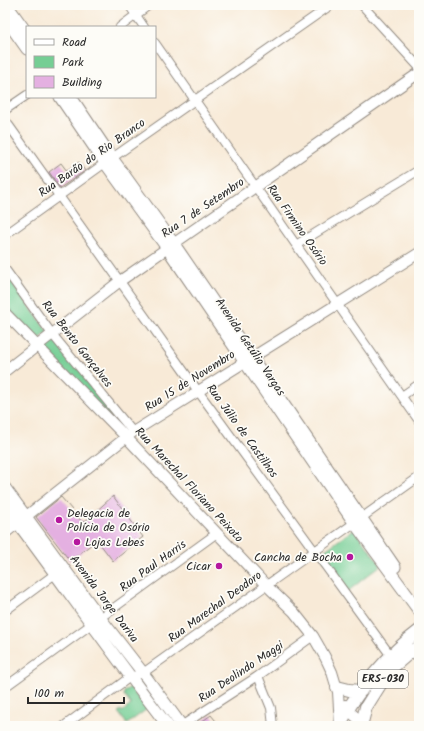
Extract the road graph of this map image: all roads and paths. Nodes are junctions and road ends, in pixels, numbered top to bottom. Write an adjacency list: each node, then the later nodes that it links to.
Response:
1 (7, 5): 10 (main road)
2 (129, 5): 6 (street)
3 (149, 5): 6 (street)
4 (331, 5): 18 (street, Rua Barão do Rio Branco)
5 (362, 5): 13 (street)
6 (136, 15): 8 (street); 9 (street)
7 (5, 18): 12 (main road)
8 (121, 26)
9 (143, 26)
10 (26, 32)
11 (156, 44): 18 (street, Rua Firmino Osório)
12 (26, 48)
13 (419, 67)
14 (419, 73): 24 (street, Rua 7 de Setembro)
15 (26, 96): 19 (street)
16 (61, 98): 20 (main road, Avenida Getúlio Vargas)
17 (71, 98): 20 (main road, Avenida Getúlio Vargas)
18 (195, 100): 22 (street, Rua Barão do Rio Branco); 24 (street, Rua Firmino Osório)
19 (5, 110)
20 (80, 118): 22 (main road, Avenida Getúlio Vargas)
21 (5, 120): 25 (street, Rua Júlio de Castilhos)
22 (109, 161): 25 (street, Rua Barão do Rio Branco); 28 (main road, Avenida Getúlio Vargas)
23 (419, 170): 27 (street)
24 (256, 188): 27 (street, Rua Firmino Osório); 28 (street, Rua 7 de Setembro)
25 (58, 196): 26 (street, Rua Barão do Rio Branco); 31 (street, Rua Júlio de Castilhos)
26 (5, 235)
27 (296, 245): 32 (street, Rua Firmino Osório)
28 (170, 246): 31 (street, Rua 7 de Setembro); 36 (main road, Avenida Getúlio Vargas)
29 (419, 253): 32 (street, Rua 15 de Novembro)
30 (5, 269): 34 (street, Rua Bento Gonçalves)
31 (120, 281): 34 (street, Rua 7 de Setembro); 39 (street, Rua Júlio de Castilhos)
32 (337, 304): 36 (street, Rua 15 de Novembro); 40 (street, Rua Firmino Osório)
33 (5, 313): 35 (street, Rua Marechal Floriano Peixoto)
34 (52, 334): 35 (street, Rua 7 de Setembro); 42 (street, Rua Bento Gonçalves)
35 (37, 346): 37 (street, Rua 7 de Setembro); 42 (street, Rua Marechal Floriano Peixoto)
36 (248, 359): 39 (street, Rua 15 de Novembro); 47 (main road, Avenida Getúlio Vargas)
37 (5, 371)
38 (419, 384): 40 (street)
39 (198, 392): 42 (street, Rua 15 de Novembro); 50 (street, Rua Júlio de Castilhos)
40 (402, 396): 41 (street, Rua Firmino Osório)
41 (419, 421)
42 (129, 434): 46 (street, Rua 15 de Novembro); 49 (street, Rua Marechal Floriano Peixoto)
43 (419, 477): 47 (street, Rua Marechal Deodoro)
44 (5, 488): 46 (main road, Avenida Jorge Dariva)
45 (5, 506): 46 (main road, Avenida Jorge Dariva)
46 (22, 520): 48 (street, Rua 15 de Novembro); 51 (main road, Avenida Jorge Dariva)
47 (358, 521): 50 (street, Rua Marechal Deodoro); 52 (main road, Avenida Getúlio Vargas)
48 (5, 533)
49 (217, 534): 53 (street, Rua Marechal Floriano Peixoto); 57 (street, Rua Paul Harris)
50 (315, 550): 53 (street, Rua Marechal Deodoro); 61 (street, Rua Júlio de Castilhos)
51 (60, 570): 55 (street); 57 (main road, Avenida Jorge Dariva)
52 (396, 576): 54 (main road, Avenida Getúlio Vargas); 56 (main road, Avenida Getúlio Vargas)
53 (266, 585): 59 (street, Rua Marechal Floriano Peixoto); 62 (street, Rua Marechal Deodoro)
54 (419, 600)
55 (5, 611)
56 (419, 611)
57 (96, 621): 62 (main road, Avenida Jorge Dariva); 64 (main road, Avenida Jorge Dariva); 65 (street, Rua Paul Harris)
58 (419, 631): 61 (main road, ERS-030)
59 (313, 636): 63 (street, Rua Deolindo Maggi); 66 (street, Rua Marechal Floriano Peixoto)
60 (419, 647): 71 (main road, ERS-030)
61 (391, 656): 67 (main road, ERS-030)
62 (143, 673): 64 (street, Rua Marechal Deodoro); 68 (main road, Avenida Jorge Dariva)
63 (258, 676): 74 (street, Rua Deolindo Maggi); 75 (street)
64 (130, 677): 69 (main road, Avenida Jorge Dariva); 72 (street, Rua Marechal Deodoro)
65 (5, 687)
66 (337, 689): 67 (main road); 70 (street); 76 (street)
67 (361, 691): 70 (main road, ERS-030)
68 (164, 701): 69 (main road); 74 (main road, Avenida Jorge Dariva)
69 (154, 708): 73 (main road, Avenida Jorge Dariva)
70 (348, 711): 71 (street); 76 (main road, ERS-030)
71 (363, 725)
72 (64, 726)
73 (168, 726)
74 (182, 726)
75 (273, 726)
76 (340, 726)

